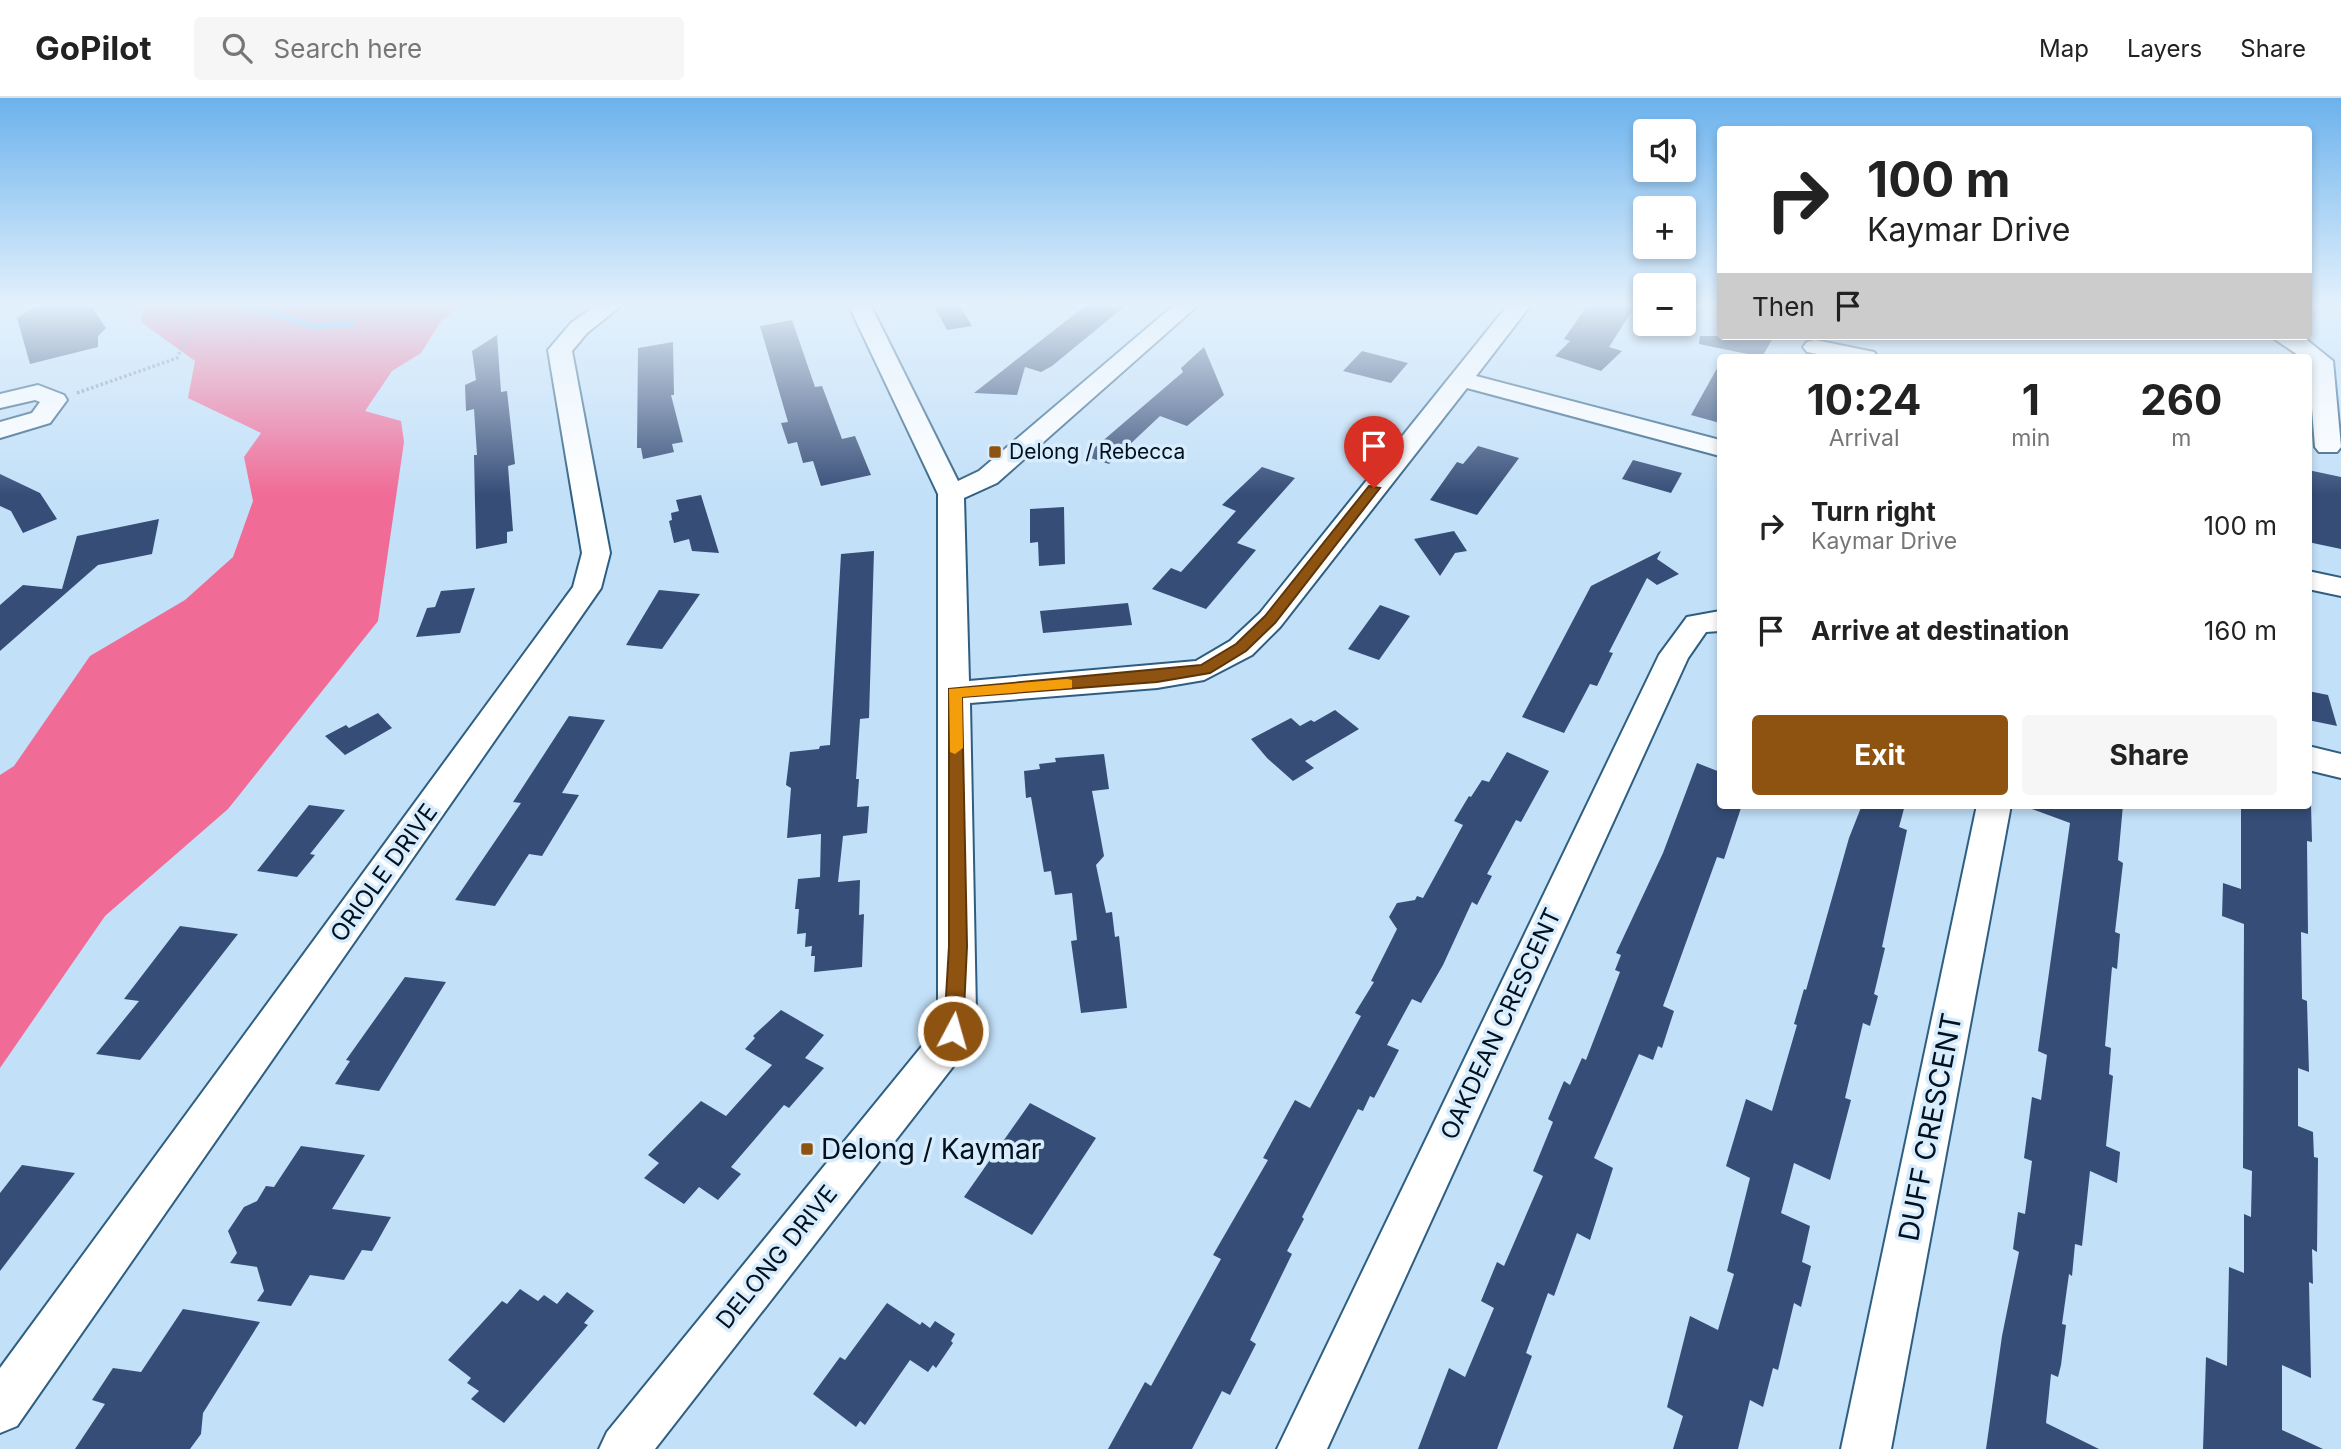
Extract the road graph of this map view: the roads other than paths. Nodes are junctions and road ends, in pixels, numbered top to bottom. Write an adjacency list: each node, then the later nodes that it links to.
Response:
1 (563, 369): 19 (street, ORIOLE DRIVE)
2 (891, 369): 11 (street)
3 (1113, 369): 11 (street)
4 (1469, 369): 6 (street)
5 (2321, 369): 9 (street)
6 (1461, 379): 10 (street); 15 (street)
7 (0, 401): 8 (street)
8 (0, 430)
9 (2326, 446)
10 (1717, 447)
11 (951, 494): 15 (street, DELONG DRIVE)
12 (2312, 581): 13 (street)
13 (2341, 587)
14 (1717, 621): 21 (street, OAKDEAN CRESCENT)
15 (954, 693): 20 (street, DELONG DRIVE)
16 (2312, 759): 17 (street)
17 (2341, 766)
18 (1993, 809): 22 (street, DUFF CRESCENT)
19 (0, 1409)
20 (624, 1449)
21 (1302, 1449)
22 (1866, 1449)

